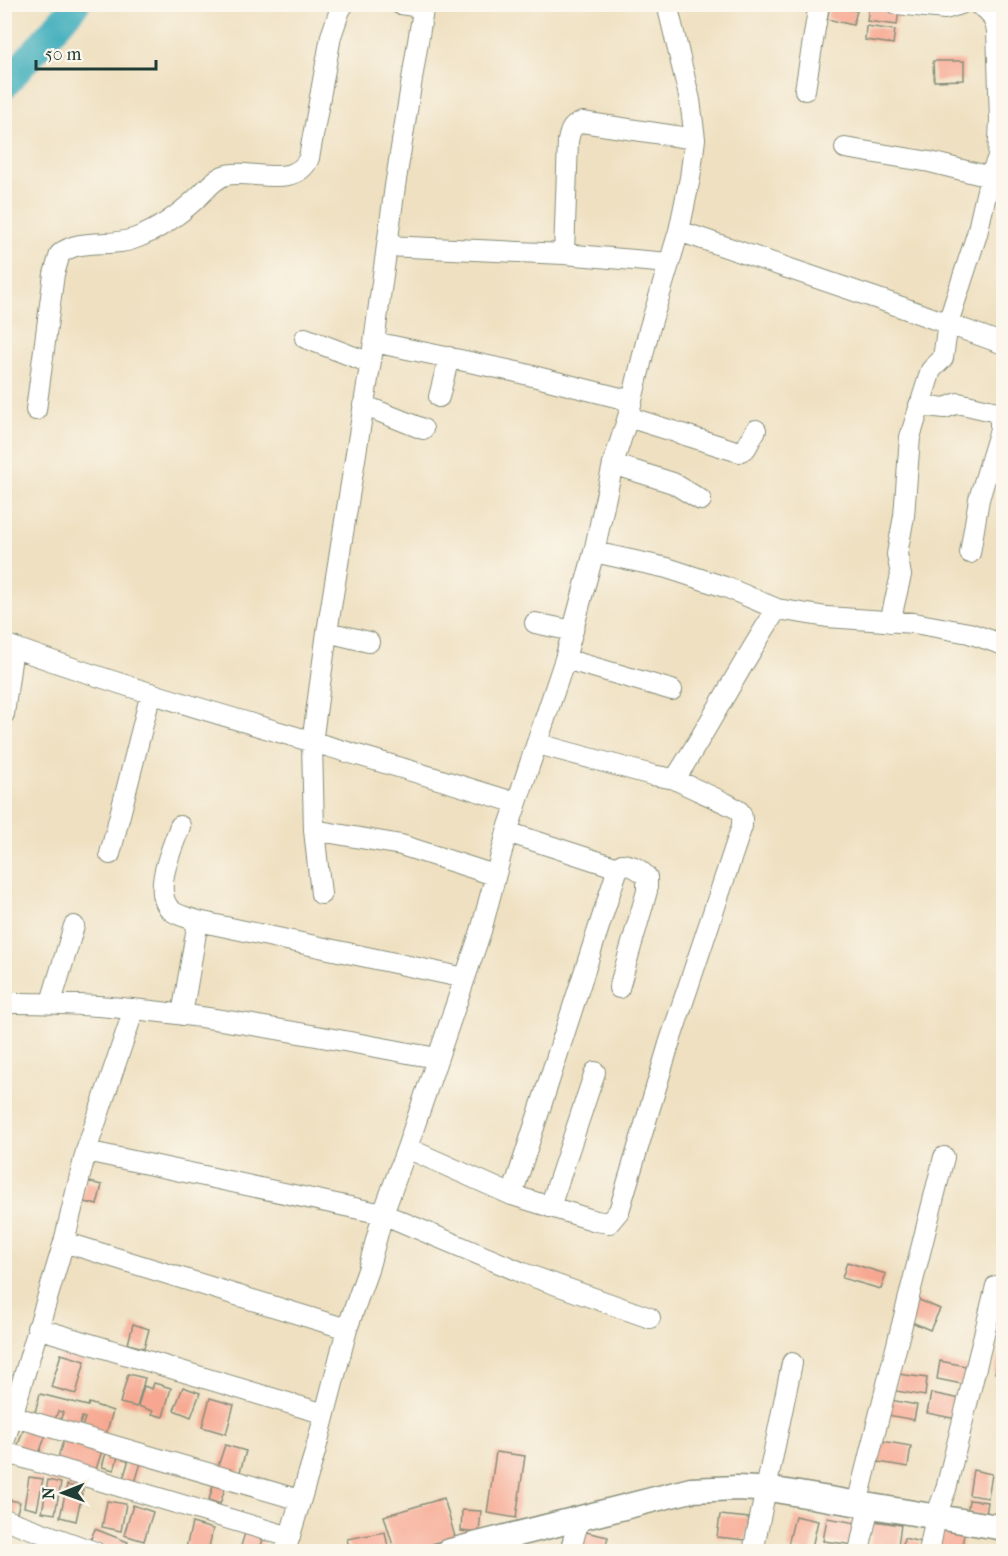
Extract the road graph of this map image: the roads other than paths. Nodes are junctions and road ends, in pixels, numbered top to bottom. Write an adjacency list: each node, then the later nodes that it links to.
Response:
1 (344, 4): 29 (street)
2 (400, 4): 8 (street)
3 (667, 4): 12 (street)
4 (819, 4): 10 (street)
5 (897, 4): 9 (street)
6 (961, 4): 9 (street)
7 (976, 4): 11 (street)
8 (424, 6): 16 (street)
9 (929, 6)
10 (805, 90)
11 (1001, 110): 14 (street)
12 (695, 139): 15 (street); 17 (street)
13 (845, 148): 14 (street)
14 (990, 177): 19 (street)
15 (678, 231): 18 (street); 19 (street)
16 (387, 246): 17 (street); 21 (street)
17 (564, 254): 18 (street)
18 (669, 263): 28 (street)
19 (948, 323): 22 (street); 27 (street)
20 (305, 338): 24 (street)
21 (374, 342): 23 (street); 24 (street)
22 (1004, 344)
23 (449, 357): 25 (street); 28 (street)
24 (370, 363): 26 (street)
25 (439, 397)
26 (363, 405): 30 (street); 39 (street)
27 (920, 405): 35 (street); 37 (street)
28 (630, 409): 31 (street); 32 (street)
29 (36, 410)
30 (423, 429)
31 (756, 430)
32 (614, 464): 33 (street); 34 (street)
33 (701, 500)
34 (594, 552): 36 (street); 40 (street)
35 (970, 553)
36 (777, 609): 37 (street); 50 (street)
37 (890, 622): 43 (street)
38 (535, 623): 40 (street)
39 (327, 632): 41 (street); 48 (street)
40 (573, 632): 44 (street)
41 (369, 642)
42 (9, 645): 46 (street); 47 (street)
43 (1004, 645)
44 (566, 659): 45 (street); 49 (street)
45 (672, 690)
46 (151, 693): 48 (street); 55 (street)
47 (4, 714)
48 (312, 743): 51 (street); 53 (street)
49 (538, 744): 50 (street); 51 (street)
50 (675, 779): 73 (street)
51 (516, 803): 54 (street)
52 (180, 826): 59 (street)
53 (314, 830): 57 (street); 58 (street)
54 (507, 832): 56 (street); 57 (street)
55 (110, 854)
56 (618, 868): 62 (street); 72 (street)
57 (494, 875): 61 (street)
58 (321, 894)
59 (198, 921): 61 (street); 66 (street)
60 (74, 926): 63 (street)
61 (465, 978): 67 (street)
62 (620, 988)
63 (51, 1002): 64 (street); 65 (street)
64 (4, 1003)
65 (134, 1009): 66 (street); 70 (street)
66 (182, 1015): 67 (street)
67 (436, 1058): 69 (street)
68 (595, 1072): 73 (street)
69 (407, 1148): 72 (street); 74 (street)
70 (87, 1151): 74 (street); 75 (street)
71 (944, 1157): 87 (street)
72 (512, 1195): 73 (street)
73 (550, 1207)
74 (382, 1214): 77 (street); 79 (street)
75 (64, 1242): 78 (street); 79 (street)
76 (996, 1286): 88 (street)
77 (650, 1318)
78 (37, 1328): 81 (street); 82 (street)
79 (348, 1329): 81 (street)
80 (792, 1363): 85 (street)
81 (325, 1414): 86 (street)
82 (12, 1416): 83 (street); 86 (street)
83 (4, 1443)
84 (4, 1452): 92 (street)
85 (766, 1490): 87 (street); 90 (street); 96 (street)
86 (300, 1500): 92 (street)
87 (863, 1504): 88 (street); 97 (street)
88 (936, 1516): 91 (street); 98 (street)
89 (4, 1519): 93 (street)
90 (579, 1519): 94 (street); 95 (street)
91 (1003, 1524)
92 (287, 1544)
93 (95, 1551)
94 (447, 1551)
95 (570, 1551)
96 (753, 1551)
97 (859, 1551)
98 (929, 1551)

